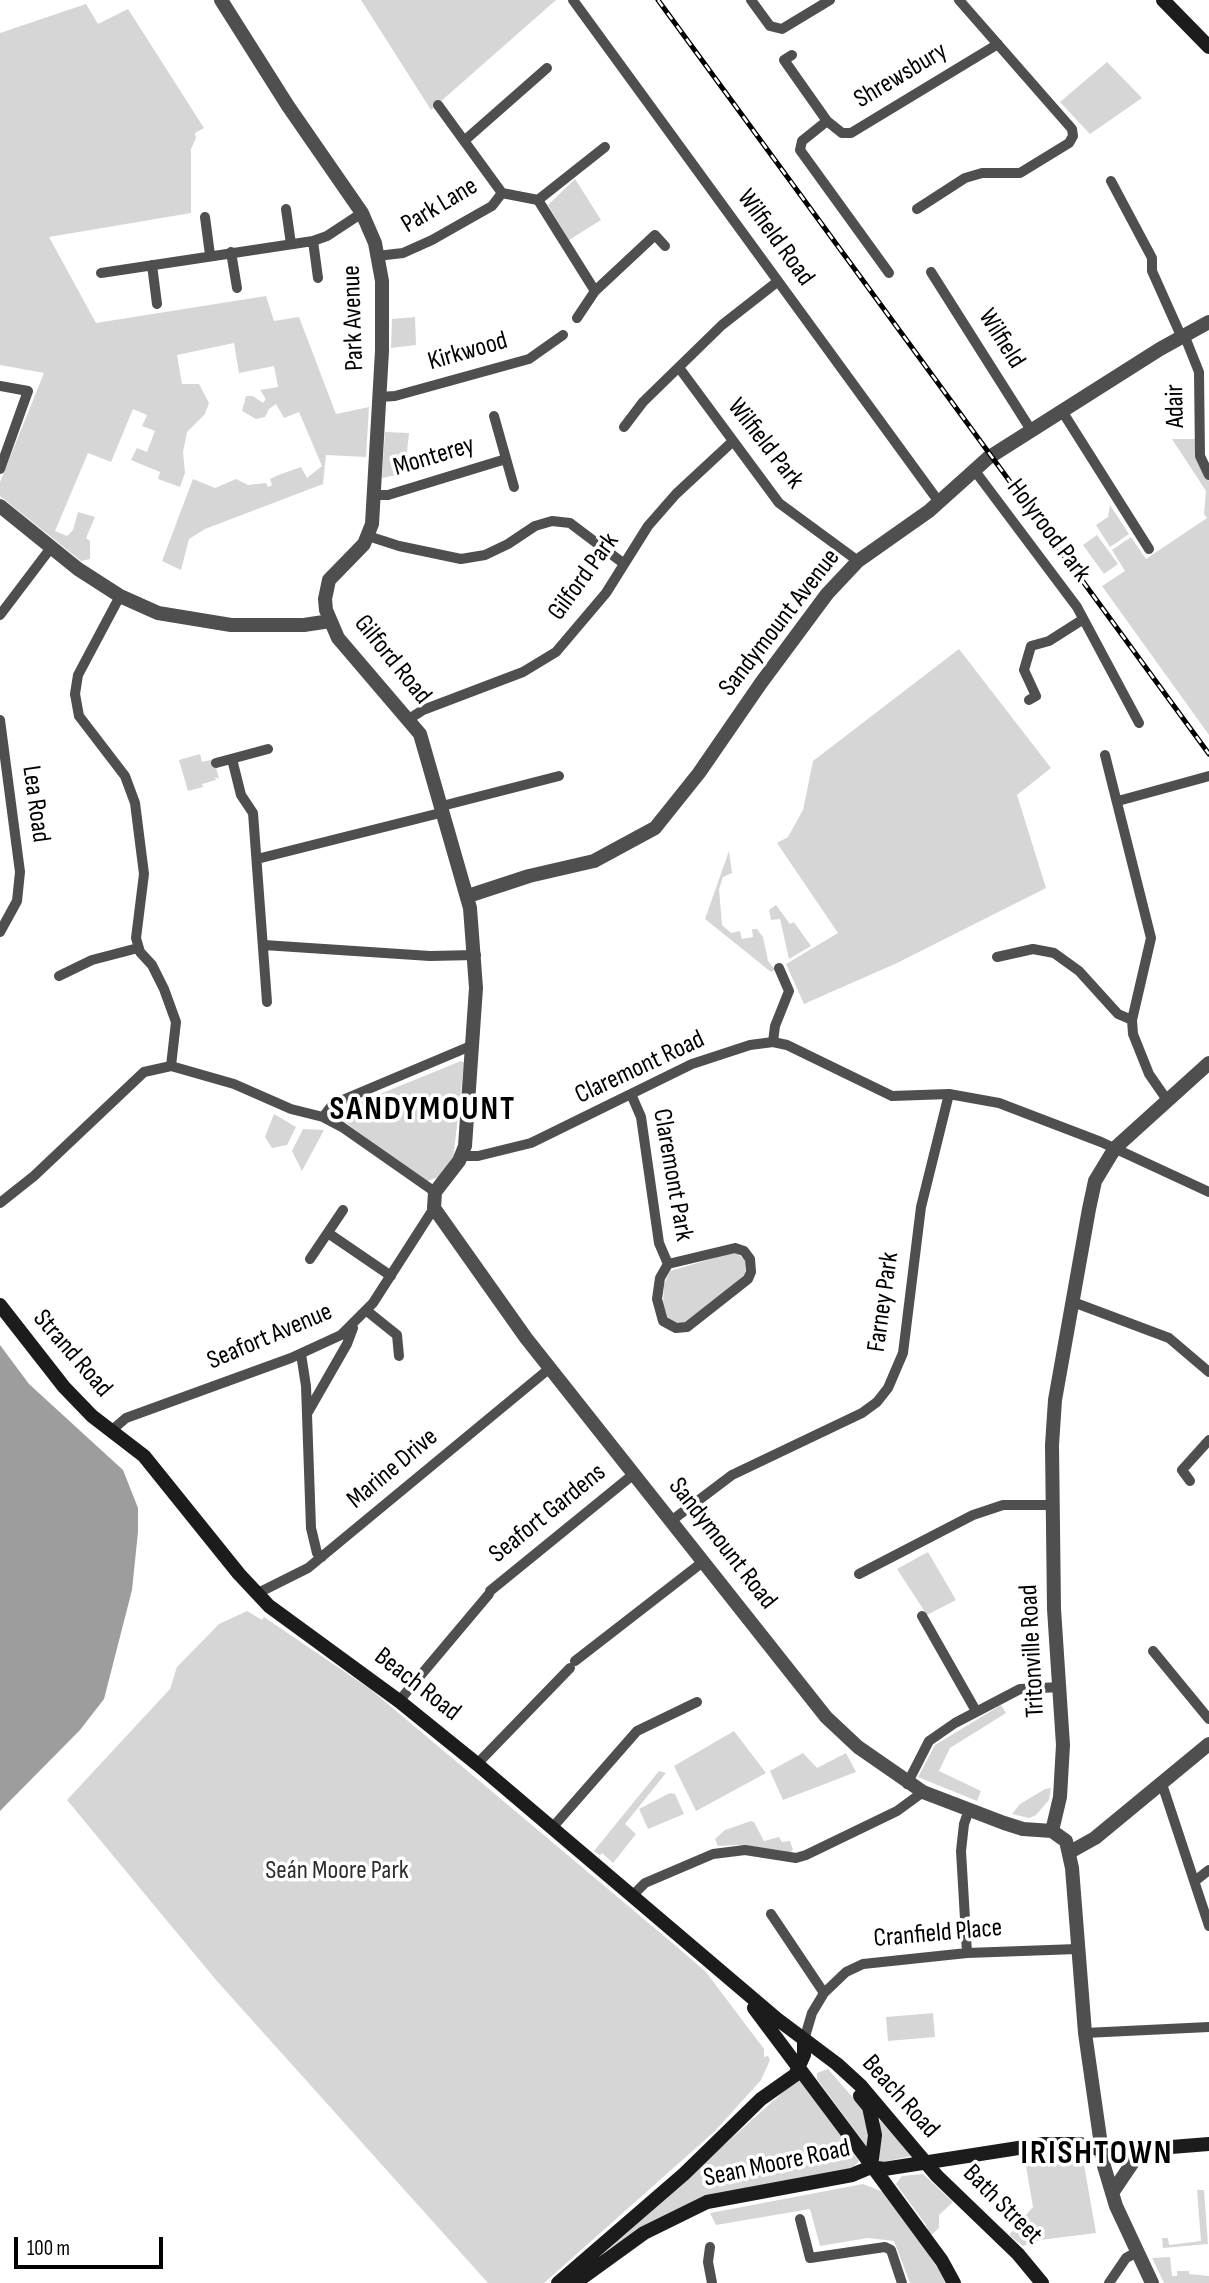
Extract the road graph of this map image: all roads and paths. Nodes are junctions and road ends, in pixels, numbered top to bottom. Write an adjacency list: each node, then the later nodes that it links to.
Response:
1 (221, 0): 20 (street, Park Avenue)
2 (573, 0): 33 (street, Wilfield Road)
3 (751, 0): 4 (street)
4 (830, 0)
5 (959, 0): 7 (street)
6 (1163, 0): 8 (main road)
7 (998, 44): 12 (street, Shrewsbury); 16 (street)
8 (1209, 47)
9 (792, 55): 12 (street, Shrewsbury)
10 (547, 68): 13 (street, Park Lane)
11 (438, 105): 13 (street, Park Lane)
12 (827, 121): 29 (street, Shrewsbury)
13 (464, 141): 17 (street, Park Lane)
14 (605, 147): 18 (street)
15 (1111, 181): 40 (street, Adair)
16 (920, 192)
17 (502, 193): 18 (street); 27 (street, Park Lane)
18 (538, 200): 35 (street)
19 (286, 209): 23 (street)
20 (362, 213): 22 (street); 27 (street, Park Avenue)
21 (205, 217): 26 (street)
22 (313, 241): 23 (street); 32 (street)
23 (291, 244): 25 (street)
24 (665, 246): 35 (street)
25 (232, 252): 26 (street); 34 (street)
26 (210, 255): 28 (street)
27 (377, 256): 43 (street, Park Avenue)
28 (152, 265): 31 (street); 36 (street)
29 (882, 270)
30 (931, 272): 47 (street, Wilfield)
31 (101, 273)
32 (318, 278)
33 (777, 282): 41 (street); 55 (street, Wilfield Road)
34 (237, 288)
35 (595, 291): 37 (street)
36 (157, 304)
37 (577, 318)
38 (1209, 322): 40 (street, Sandymount Avenue)
39 (563, 335): 43 (street, Kirkwood)
40 (1183, 337): 44 (street, Sandymount Avenue); 52 (street, Adair)
41 (680, 369): 46 (street); 48 (street, Wilfield Park)
42 (0, 386): 50 (street)
43 (380, 397): 54 (street, Park Avenue)
44 (1062, 411): 47 (street, Sandymount Avenue); 59 (street)
45 (494, 416): 49 (street, Monterey)
46 (624, 426)
47 (1031, 430): 51 (street, Sandymount Avenue)
48 (732, 442): 60 (street, Wilfield Park); 61 (street, Gilford Park)
49 (506, 458): 53 (street, Monterey); 54 (street, Monterey)
50 (0, 469)
51 (975, 471): 55 (street, Sandymount Avenue); 64 (street, Holyrood Park)
52 (1209, 475)
53 (514, 487)
54 (374, 495): 57 (street, Park Avenue)
55 (939, 502): 60 (street, Sandymount Avenue)
56 (0, 506): 58 (street, Gilford Road)
57 (368, 536): 61 (street); 65 (street)
58 (50, 549): 62 (street, Gilford Road); 63 (street)
59 (1149, 549)
60 (858, 561): 80 (street, Sandymount Avenue)
61 (623, 563): 67 (street, Gilford Park)
62 (120, 596): 65 (street, Gilford Road); 83 (street)
63 (0, 615)
64 (1082, 620): 66 (street, Holyrood Park); 69 (street, Holyrood Park)
65 (330, 621): 67 (street, Gilford Road)
66 (1030, 700)
67 (409, 719): 78 (street, Gilford Road)
68 (0, 720): 76 (street, Lea Road)
69 (1139, 723)
70 (268, 748): 72 (street)
71 (1105, 755): 77 (street)
72 (232, 759): 73 (street); 79 (street)
73 (216, 763)
74 (559, 776): 78 (street)
75 (1209, 776): 77 (street)
76 (5, 789): 81 (street, Lea Road)
77 (1118, 801): 89 (street)
78 (443, 809): 79 (street); 80 (street, Gilford Road)
79 (257, 859): 82 (street)
80 (468, 896): 84 (street, Gilford Road)
81 (0, 932)
82 (264, 945): 84 (street); 88 (street)
83 (138, 948): 87 (street); 93 (street)
84 (476, 955): 91 (street, Gilford Road)
85 (997, 957): 89 (street)
86 (779, 968): 90 (street)
87 (59, 975)
88 (267, 1002)
89 (1132, 1020): 96 (street)
90 (773, 1042): 94 (street, Claremont Road); 95 (street)
91 (473, 1045): 97 (street); 99 (street, Gilford Road)
92 (1208, 1065): 96 (street, Tritonville Road)
93 (171, 1066): 97 (street); 102 (street)
94 (631, 1094): 99 (street, Claremont Road); 107 (street, Claremont Park)
95 (949, 1094): 98 (street); 123 (street, Farney Park)
96 (1167, 1100): 98 (street, Tritonville Road)
97 (323, 1117): 100 (street)
98 (1115, 1148): 101 (street); 109 (street, Tritonville Road)
99 (462, 1156): 100 (street)
100 (435, 1192): 103 (street)
101 (1209, 1192)
102 (0, 1203)
103 (434, 1208): 108 (street, Seafort Avenue); 115 (street, Sandymount Road)
104 (343, 1210): 105 (street)
105 (328, 1233): 106 (street); 108 (street)
106 (310, 1259)
107 (668, 1264): 107 (street, Claremont Park)
108 (391, 1276): 111 (street, Seafort Avenue)
109 (1073, 1302): 116 (street); 122 (street, Tritonville Road)
110 (0, 1306): 118 (main road, Strand Road)
111 (367, 1311): 112 (street, Seafort Avenue); 114 (street)
112 (354, 1325): 113 (street, Seafort Avenue); 117 (street)
113 (301, 1354): 117 (street); 118 (street, Seafort Avenue)
114 (399, 1356)
115 (550, 1368): 120 (street, Sandymount Road); 124 (street, Marine Drive)
116 (1209, 1373)
117 (307, 1413): 124 (street)
118 (113, 1430): 127 (main road, Beach Road)
119 (1209, 1440): 121 (street)
120 (635, 1473): 123 (street, Sandymount Road); 131 (street, Seafort Gardens)
121 (1190, 1481)
122 (1051, 1506): 126 (street); 130 (street, Tritonville Road)
123 (671, 1521): 125 (street, Sandymount Road)
124 (322, 1558): 127 (street, Marine Drive)
125 (704, 1562): 136 (street); 137 (street, Sandymount Road)
126 (859, 1574)
127 (258, 1593): 131 (main road, Beach Road)
128 (922, 1616): 133 (street)
129 (1153, 1651): 134 (street)
130 (1061, 1687): 133 (street); 142 (street, Tritonville Road)
131 (399, 1701): 136 (main road, Beach Road)
132 (697, 1702): 141 (street)
133 (976, 1711): 137 (street)
134 (1209, 1719)
135 (1209, 1744): 138 (street)
136 (477, 1764): 141 (main road, Beach Road)
137 (907, 1784): 139 (street, Sandymount Road)
138 (1162, 1784): 143 (street); 145 (street)
139 (923, 1792): 140 (street, Sandymount Road); 146 (street)
140 (969, 1810): 142 (street, Sandymount Road); 150 (street)
141 (552, 1828): 146 (main road, Beach Road)
142 (1052, 1831): 143 (street)
143 (1070, 1852): 149 (street)
144 (1209, 1870): 145 (street)
145 (1195, 1881): 148 (street)
146 (632, 1896): 151 (main road, Beach Road)
147 (771, 1914): 152 (street)
148 (1209, 1926)
149 (1077, 1949): 150 (street, Cranfield Place); 154 (street)
150 (967, 1953): 152 (street, Cranfield Place)
151 (710, 1961): 155 (main road, Beach Road); 157 (main road, Beach Road)
152 (824, 1993): 155 (street, Cranfield Place)
153 (1209, 2026): 154 (street)
154 (1085, 2033): 160 (street)
155 (804, 2040): 156 (main road, Beach Road); 157 (main road)
156 (836, 2064): 161 (main road, Beach Road); 162 (main road, Beach Road)
157 (799, 2069): 162 (main road, Beach Road); 167 (main road, Sean Moore Road)
158 (1209, 2144): 159 (main road, Sean Moore Road)
159 (1150, 2149): 160 (main road, Sean Moore Road); 163 (street)
160 (1101, 2151): 161 (main road, Sean Moore Road); 163 (street)
161 (927, 2163): 162 (main road, Sean Moore Road); 172 (main road, Bath Street)
162 (871, 2167): 168 (main road, Sean Moore Road); 171 (main road)
163 (1112, 2193): 166 (street)
164 (800, 2219): 170 (street)
165 (710, 2247): 169 (street)
166 (1137, 2252): 173 (street); 174 (street)
167 (558, 2283)
168 (575, 2283)
169 (712, 2283)
170 (902, 2283)
171 (954, 2283)
172 (1042, 2283)
173 (1109, 2283)
174 (1152, 2283)

